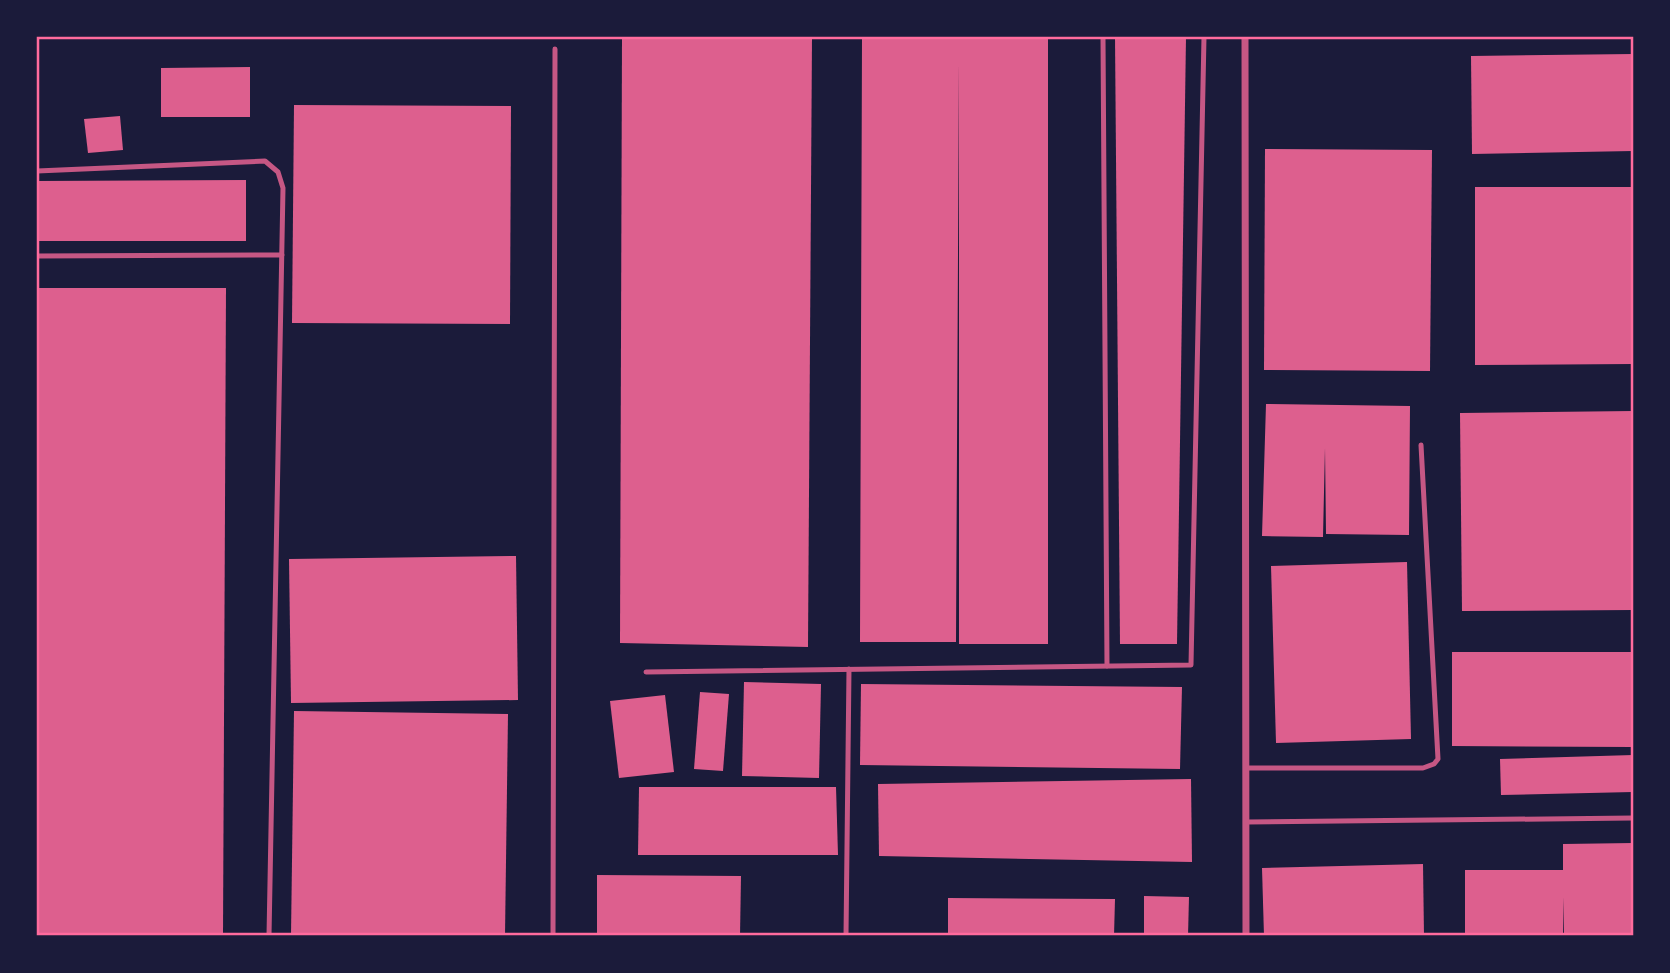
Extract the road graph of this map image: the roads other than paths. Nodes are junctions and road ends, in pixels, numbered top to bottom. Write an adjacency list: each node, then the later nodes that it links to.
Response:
1 (1103, 37): 9 (lane)
2 (1204, 37): 9 (lane)
3 (1245, 37): 12 (street)
4 (555, 49): 16 (lane)
5 (37, 171): 6 (lane)
6 (282, 255): 7 (lane); 15 (lane)
7 (37, 256)
8 (1421, 445): 12 (lane)
9 (1107, 666): 10 (lane)
10 (849, 669): 11 (lane); 17 (lane)
11 (646, 672)
12 (1247, 768): 14 (street)
13 (1633, 818): 14 (lane)
14 (1247, 822): 18 (street)
15 (269, 936)
16 (553, 936)
17 (846, 936)
18 (1246, 936)

